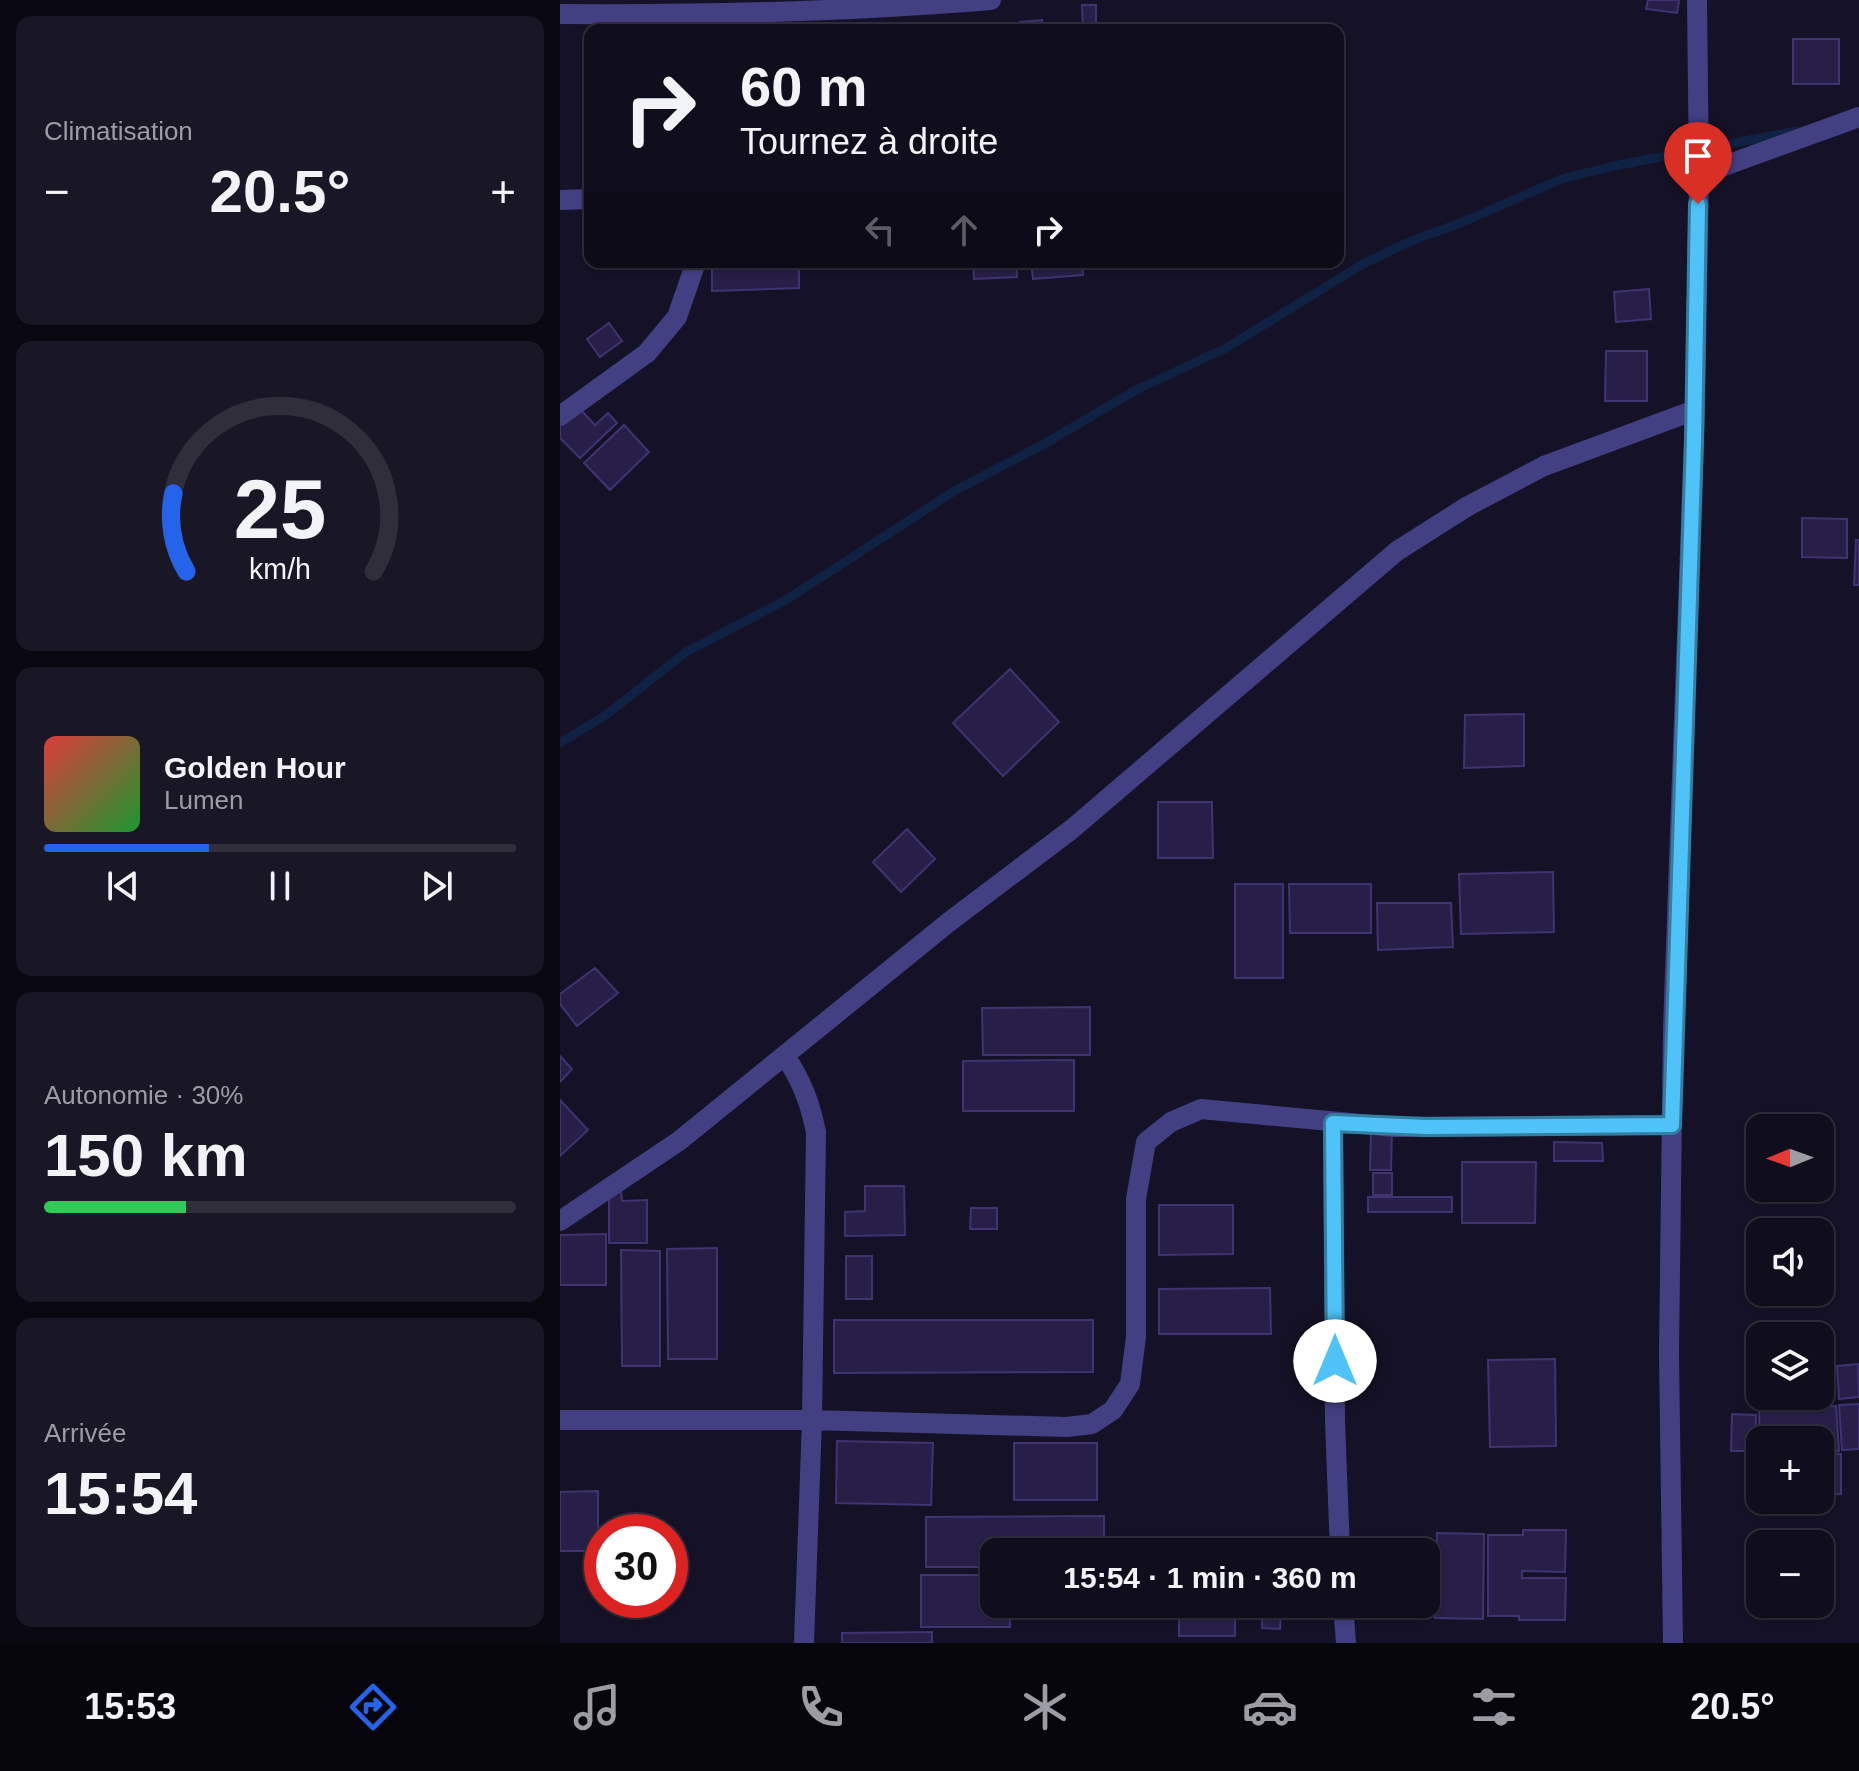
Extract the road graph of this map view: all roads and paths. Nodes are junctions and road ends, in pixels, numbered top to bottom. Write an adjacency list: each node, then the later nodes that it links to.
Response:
1 (991, 0): 4 (street)
2 (1697, 0): 6 (street)
3 (560, 14): 4 (street)
4 (714, 22)
5 (1859, 117): 6 (street)
6 (1699, 175): 10 (street)
7 (584, 199): 8 (street)
8 (560, 200)
9 (694, 268): 11 (street)
10 (1695, 410): 12 (street); 14 (street)
11 (560, 416)
12 (785, 1056): 15 (street); 17 (street)
13 (1333, 1123): 14 (street); 17 (street); 18 (street)
14 (1672, 1125): 22 (street)
15 (560, 1221)
16 (560, 1420): 17 (street)
17 (812, 1420): 20 (street)
18 (1339, 1538)
19 (1344, 1618): 21 (street)
20 (804, 1643)
21 (1346, 1643)
22 (1673, 1643)

